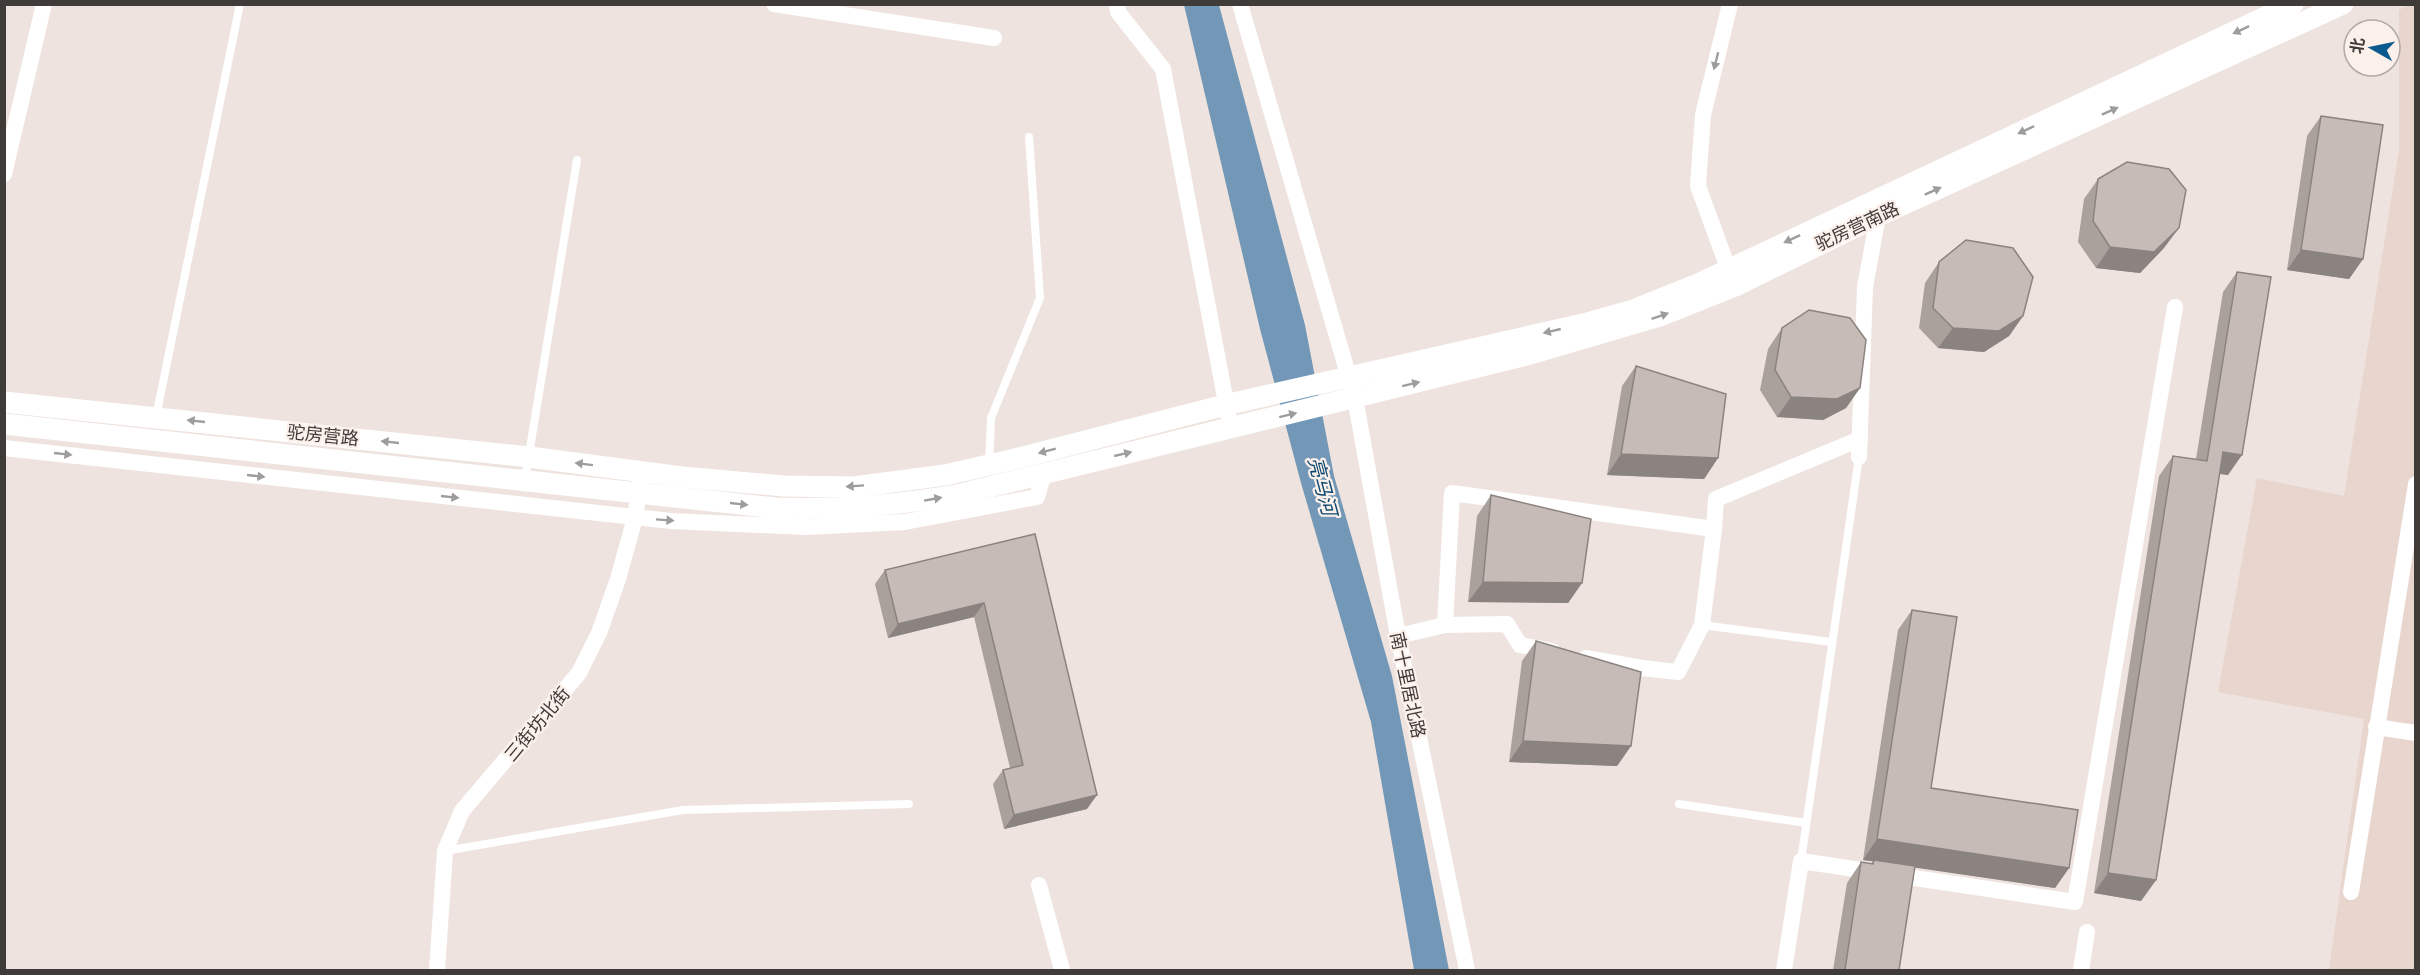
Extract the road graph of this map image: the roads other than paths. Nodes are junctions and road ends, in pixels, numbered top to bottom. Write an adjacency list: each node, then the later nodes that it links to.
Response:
1 (44, 4): 13 (street)
2 (240, 4): 21 (lane)
3 (774, 4): 10 (street)
4 (1117, 4): 20 (street)
5 (1239, 4): 17 (street, 南十里居北路)
6 (1730, 4): 15 (street, one-way to 15)
7 (2294, 4): 15 (street, 驼房营南路, one-way to 15)
8 (2343, 4): 9 (street, 驼房营南路)
9 (2312, 11): 14 (street, 驼房营南路, one-way to 9)
10 (994, 38)
11 (1029, 137): 28 (lane)
12 (577, 160): 26 (lane)
13 (4, 174)
14 (1878, 216): 15 (street, 驼房营南路); 24 (street)
15 (1732, 278): 17 (street, 驼房营南路, one-way to 17); 18 (street, 驼房营南路, one-way to 15)
16 (2175, 307): 47 (street)
17 (1349, 376): 18 (street, 南十里居北路); 20 (street, 驼房营南路)
18 (1354, 398): 23 (street, 驼房营南路, one-way to 18); 39 (street, 南十里居北路)
19 (4, 402): 21 (street, 驼房营路)
20 (1225, 405): 23 (street); 28 (street, 驼房营南路, one-way to 28)
21 (156, 417): 26 (street, 驼房营路, one-way to 21)
22 (4, 424): 31 (street, 驼房营路)
23 (1231, 429): 30 (street, 驼房营南路, one-way to 23)
24 (1860, 439): 27 (street); 36 (street)
25 (4, 448): 35 (street, one-way to 35)
26 (529, 457): 29 (street, 驼房营路, one-way to 26); 31 (lane)
27 (1859, 457): 40 (lane)
28 (989, 465): 29 (street, 驼房营路, one-way to 29); 33 (lane)
29 (642, 472): 34 (street, 三街坊北街)
30 (1044, 473): 33 (street, 驼房营南路); 35 (street, one-way to 30)
31 (525, 480): 34 (street, 驼房营路)
32 (2415, 484): 41 (street)
33 (990, 487): 34 (street, 驼房营路, one-way to 33)
34 (639, 495): 35 (street, 三街坊北街)
35 (635, 518): 46 (street, 三街坊北街)
36 (1714, 529): 37 (street); 38 (street)
37 (1445, 625): 38 (street); 39 (street)
38 (1702, 625): 40 (lane)
39 (1398, 636): 53 (street, 南十里居北路)
40 (1831, 642): 45 (lane)
41 (2376, 727): 42 (street); 49 (street)
42 (2415, 733)
43 (909, 804): 46 (lane)
44 (1679, 804): 45 (lane)
45 (1806, 824): 47 (lane)
46 (445, 851): 51 (street, 三街坊北街)
47 (1801, 861): 54 (street)
48 (1039, 885): 52 (street)
49 (2351, 892)
50 (2086, 932): 55 (street)
51 (437, 970)
52 (1062, 970)
53 (1467, 970)
54 (1784, 970)
55 (2081, 970)

